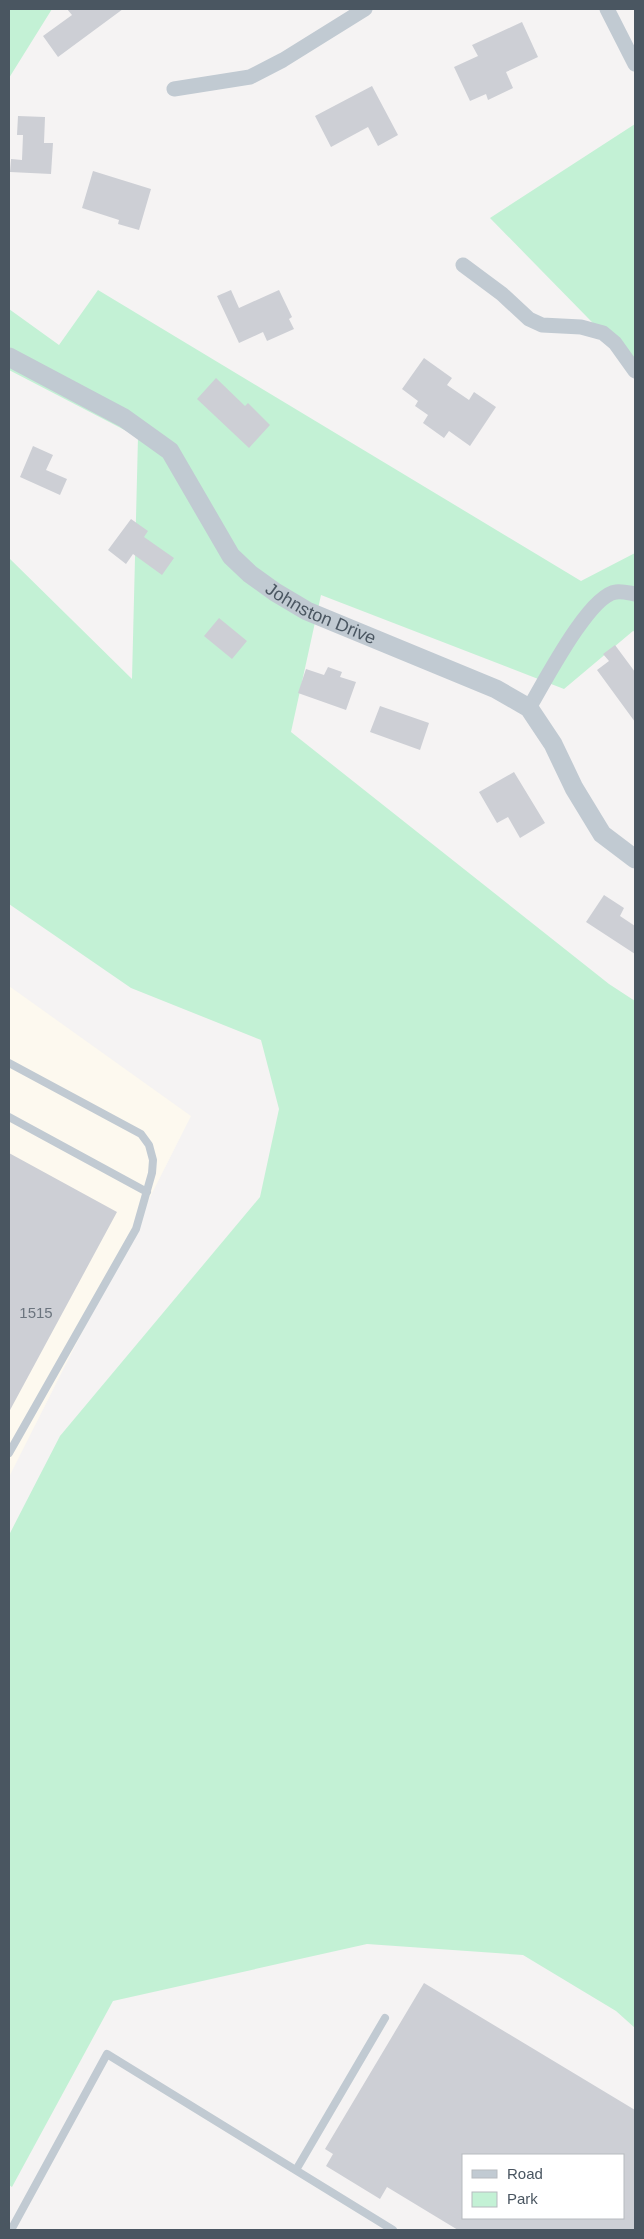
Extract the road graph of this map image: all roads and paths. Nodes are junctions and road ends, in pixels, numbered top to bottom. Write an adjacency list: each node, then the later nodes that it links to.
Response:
1 (365, 9): 4 (street)
2 (607, 9): 3 (street)
3 (635, 64)
4 (174, 89)
5 (463, 265): 7 (street)
6 (9, 357): 9 (street, Johnston Drive)
7 (635, 371)
8 (635, 594): 9 (street)
9 (529, 708): 10 (street, Johnston Drive)
10 (635, 859)
11 (9, 1063): 13 (lane)
12 (9, 1117): 13 (lane)
13 (147, 1192): 14 (lane)
14 (9, 1453)
15 (385, 2018): 16 (lane)
16 (296, 2170): 17 (lane); 18 (lane)
17 (11, 2230)
18 (394, 2230)

